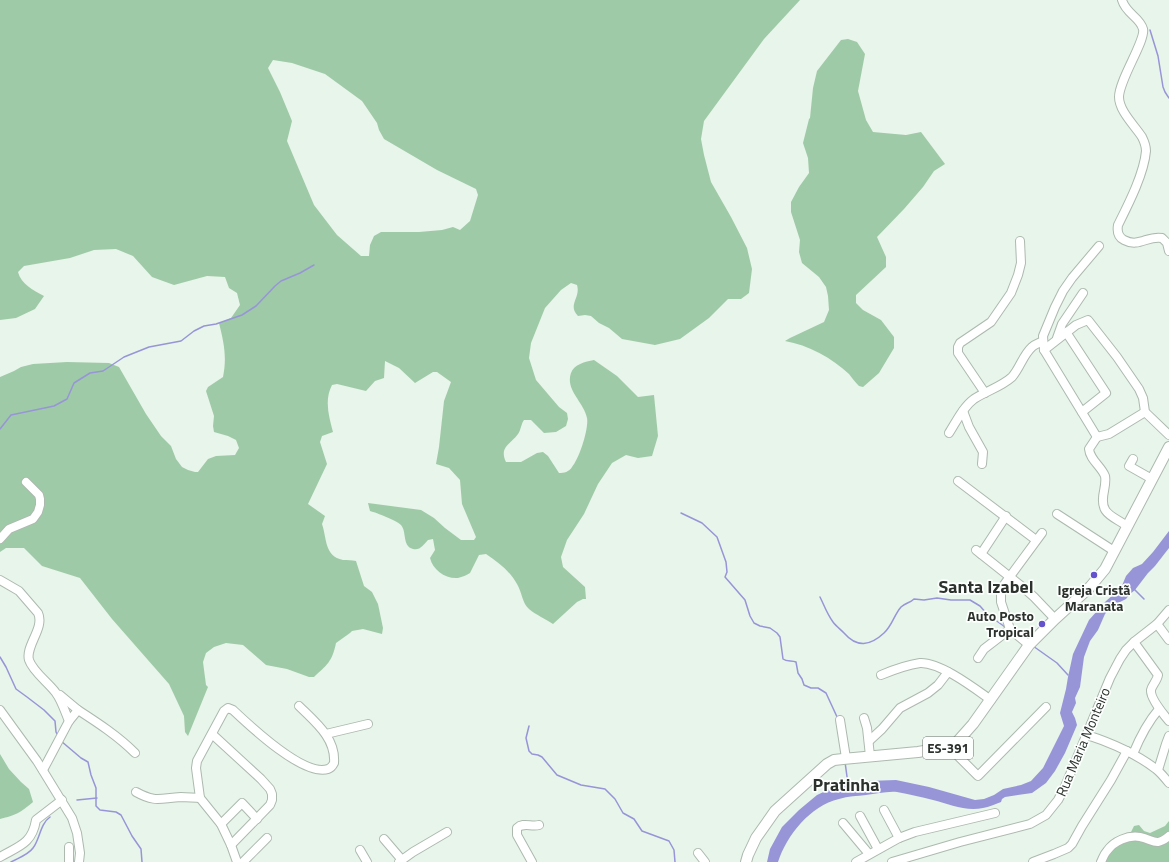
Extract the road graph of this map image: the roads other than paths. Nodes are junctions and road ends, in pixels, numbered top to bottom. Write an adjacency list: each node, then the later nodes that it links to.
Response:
1 (1122, 0): 4 (street)
2 (1020, 241): 10 (street)
3 (1099, 246): 8 (street)
4 (1169, 251)
5 (1083, 293): 7 (street)
6 (1066, 332): 7 (street); 12 (street); 13 (street)
7 (1057, 339): 9 (street)
8 (1043, 341): 9 (street); 10 (street)
9 (1044, 350): 12 (street)
10 (985, 393): 11 (street)
11 (963, 411): 14 (street); 19 (street)
12 (1082, 412): 16 (street)
13 (1145, 412): 15 (street); 16 (street)
14 (949, 433)
15 (1169, 435)
16 (1097, 437): 25 (street)
17 (1169, 447): 20 (main road, ES-391)
18 (1133, 459): 20 (street)
19 (982, 464)
20 (1152, 479): 25 (main road, ES-391)
21 (958, 481): 24 (street)
22 (26, 482): 27 (street)
23 (1057, 514): 29 (street)
24 (1006, 516): 28 (street); 30 (street)
25 (1127, 526): 29 (main road, ES-391)
26 (1042, 533): 28 (street)
27 (0, 539)
28 (1036, 540): 30 (street)
29 (1112, 555): 33 (main road, ES-391)
30 (1010, 576): 33 (street); 35 (street)
31 (0, 580): 42 (street)
32 (1169, 610): 34 (street, Rua Maria Monteiro)
33 (1054, 619): 38 (main road, ES-391)
34 (1159, 622): 36 (street); 37 (street, Rua Maria Monteiro)
35 (1010, 629): 38 (street); 39 (street)
36 (1169, 640)
37 (1134, 642): 46 (street); 56 (street, Rua Maria Monteiro)
38 (1028, 645): 43 (main road, ES-391)
39 (978, 658)
40 (948, 672): 41 (street); 43 (street); 58 (street)
41 (881, 675)
42 (55, 692): 48 (street); 51 (street)
43 (991, 700): 59 (main road, ES-391)
44 (299, 706): 55 (street)
45 (1046, 707): 59 (street)
46 (1159, 709): 52 (street); 60 (street)
47 (0, 710): 64 (street)
48 (78, 710): 51 (street); 61 (street)
49 (864, 718): 58 (street)
50 (840, 720): 63 (street)
51 (69, 721): 64 (street)
52 (1169, 721)
53 (368, 724): 55 (street)
54 (212, 734): 55 (street); 68 (street); 73 (street)
55 (326, 734)
56 (1087, 735): 60 (street); 99 (street, Rua Maria Monteiro)
57 (1169, 736): 65 (street)
58 (869, 741): 62 (street)
59 (950, 747): 62 (main road, ES-391)
60 (1130, 753): 65 (street); 100 (street)
61 (135, 754)
62 (870, 756): 63 (main road, ES-391)
63 (846, 758): 97 (main road, ES-391)
64 (43, 770): 69 (street)
65 (1158, 770): 66 (street)
66 (1169, 783)
67 (136, 792): 68 (street)
68 (200, 798): 75 (street)
69 (62, 800): 88 (street); 91 (street)
70 (884, 810): 80 (street)
71 (995, 813): 80 (street)
72 (860, 816): 84 (street)
73 (257, 819): 75 (street); 82 (street)
74 (843, 823): 87 (street)
75 (221, 824): 82 (street)
76 (539, 825): 95 (street)
77 (447, 832): 90 (street)
78 (1169, 836): 101 (street)
79 (267, 838): 93 (street)
80 (899, 838): 84 (street)
81 (384, 839): 90 (street)
82 (231, 845): 92 (street)
83 (69, 847): 89 (street)
84 (878, 849): 87 (street)
85 (360, 850): 94 (street)
86 (698, 853): 96 (street)
87 (868, 854): 98 (street)
88 (0, 857)
89 (67, 861)
90 (400, 861)
91 (79, 862)
92 (237, 862)
93 (243, 862)
94 (367, 862)
95 (532, 862)
96 (705, 862)
97 (745, 862)
98 (856, 862)
99 (892, 862)
100 (1033, 862)
101 (1101, 862)

